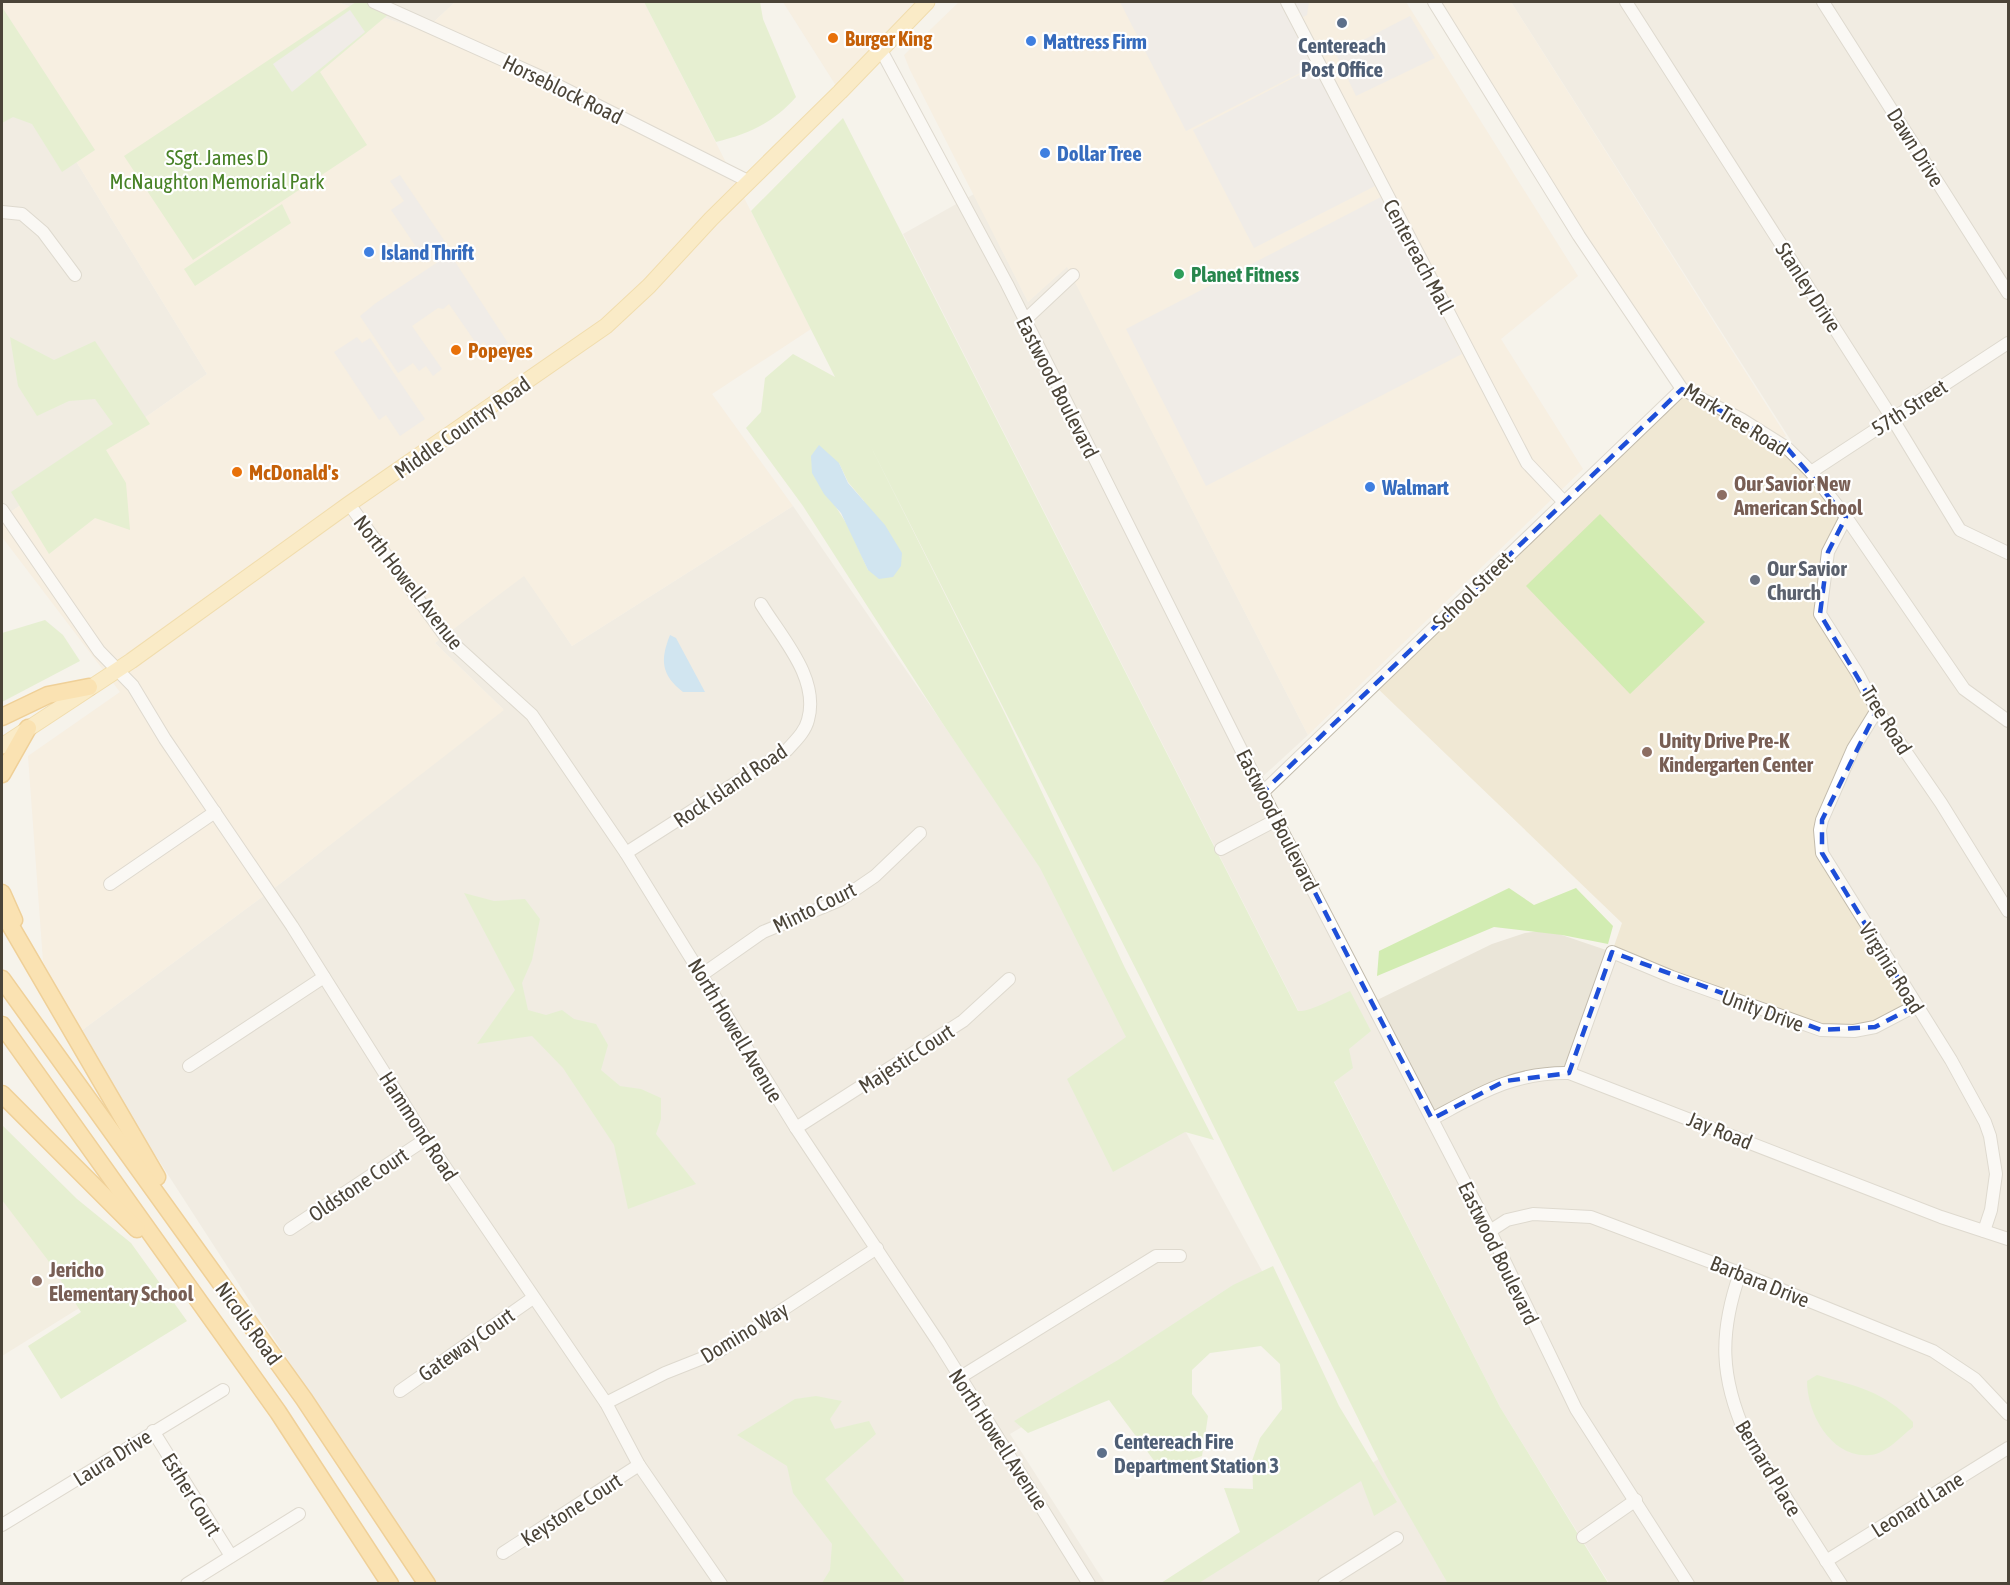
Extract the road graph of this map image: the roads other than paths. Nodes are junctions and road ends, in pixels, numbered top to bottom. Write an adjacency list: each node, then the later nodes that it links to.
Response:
1 (374, 2): 7 (street, Horseblock Road)
2 (927, 2): 8 (main road, Middle Country Road)
3 (1287, 2): 19 (street, Centereach Mall)
4 (1434, 2): 16 (street, Mark Tree Road)
5 (1626, 2): 17 (street, Stanley Drive)
6 (1823, 2): 13 (street, Dawn Drive)
7 (394, 6): 9 (street, Horseblock Road)
8 (881, 50): 9 (main road, Middle Country Road); 14 (street, Eastwood Boulevard)
9 (750, 182): 20 (main road, Middle Country Road)
10 (2, 212): 11 (street)
11 (75, 275)
12 (1073, 275): 14 (street)
13 (2008, 293)
14 (1024, 321): 33 (street, Eastwood Boulevard)
15 (2008, 343): 17 (street, 57th Street)
16 (1682, 389): 18 (street, Mark Tree Road); 19 (street, School Street)
17 (1892, 418): 18 (street, 57th Street); 23 (street, Stanley Drive)
18 (1811, 472): 22 (street, Mark Tree Road)
19 (1564, 502): 33 (street, School Street)
20 (349, 504): 25 (main road, Middle Country Road); 38 (street, North Howell Avenue)
21 (2, 510): 25 (street, Hammond Road)
22 (1846, 517): 27 (street, Tree Road); 29 (street, Mark Tree Road)
23 (2008, 553)
24 (761, 604): 38 (street, Rock Island Road)
25 (116, 670): 26 (main road, Middle Country Road); 34 (street, Hammond Road)
26 (89, 687): 28 (highway); 30 (main road, Middle Country Road)
27 (1877, 710): 42 (street, Tree Road); 48 (street, Virginia Road)
28 (2, 717)
29 (2008, 721)
30 (28, 728): 31 (main road, Middle Country Road); 32 (highway)
31 (2, 746)
32 (2, 774)
33 (1263, 792): 35 (street, Eastwood Boulevard)
34 (215, 812): 39 (street); 45 (street, Hammond Road)
35 (1276, 820): 37 (street); 53 (street, Eastwood Boulevard)
36 (920, 833): 44 (street, Minto Court)
37 (1221, 849)
38 (626, 853): 44 (street, North Howell Avenue)
39 (110, 884)
40 (2, 893): 43 (highway)
41 (2, 911): 43 (highway)
42 (2008, 911)
43 (27, 957): 60 (highway)
44 (703, 974): 54 (street, North Howell Avenue)
45 (324, 976): 50 (street); 55 (street, Hammond Road)
46 (2, 979): 60 (highway, Nicolls Road)
47 (1009, 979): 54 (street, Majestic Court)
48 (1915, 1006): 51 (street, Unity Drive); 58 (street, Virginia Road)
49 (2, 1025): 64 (highway, Nicolls Road)
50 (189, 1066)
51 (1569, 1073): 53 (street, Jay Road); 58 (street, Jay Road)
52 (2, 1094): 64 (highway)
53 (1432, 1119): 57 (street, Eastwood Boulevard)
54 (796, 1128): 61 (street, North Howell Avenue)
55 (426, 1139): 56 (street, Oldstone Court); 65 (street, Hammond Road)
56 (290, 1229)
57 (1490, 1230): 63 (street, Barbara Drive); 74 (street, Eastwood Boulevard)
58 (1984, 1231): 59 (street, Jay Road)
59 (2008, 1239)
60 (195, 1247): 84 (highway, Nicolls Road)
61 (877, 1248): 66 (street, North Howell Avenue); 69 (street, Domino Way)
62 (1180, 1256): 66 (street)
63 (1740, 1273): 70 (street, Barbara Drive); 81 (street, Bernard Place)
64 (197, 1297): 83 (highway, Nicolls Road)
65 (533, 1298): 68 (street, Gateway Court); 69 (street, Hammond Road)
66 (959, 1378): 86 (street, North Howell Avenue)
67 (223, 1390): 71 (street, Laura Drive)
68 (400, 1390)
69 (606, 1403): 73 (street, Hammond Road)
70 (2008, 1414)
71 (153, 1431): 76 (street, Laura Drive); 80 (street, Esther Court)
72 (2008, 1448): 81 (street, Leonard Lane)
73 (639, 1465): 79 (street, Keystone Court); 85 (street, Hammond Road)
74 (1636, 1500): 77 (street); 88 (street, Eastwood Boulevard)
75 (299, 1514): 80 (street)
76 (2, 1524)
77 (1582, 1537)
78 (1397, 1538): 87 (street)
79 (503, 1553)
80 (231, 1556): 82 (street)
81 (1826, 1561): 89 (street, Bernard Place)
82 (188, 1584)
83 (390, 1584)
84 (427, 1584)
85 (721, 1584)
86 (1089, 1584)
87 (1324, 1584)
88 (1688, 1584)
89 (1841, 1584)

